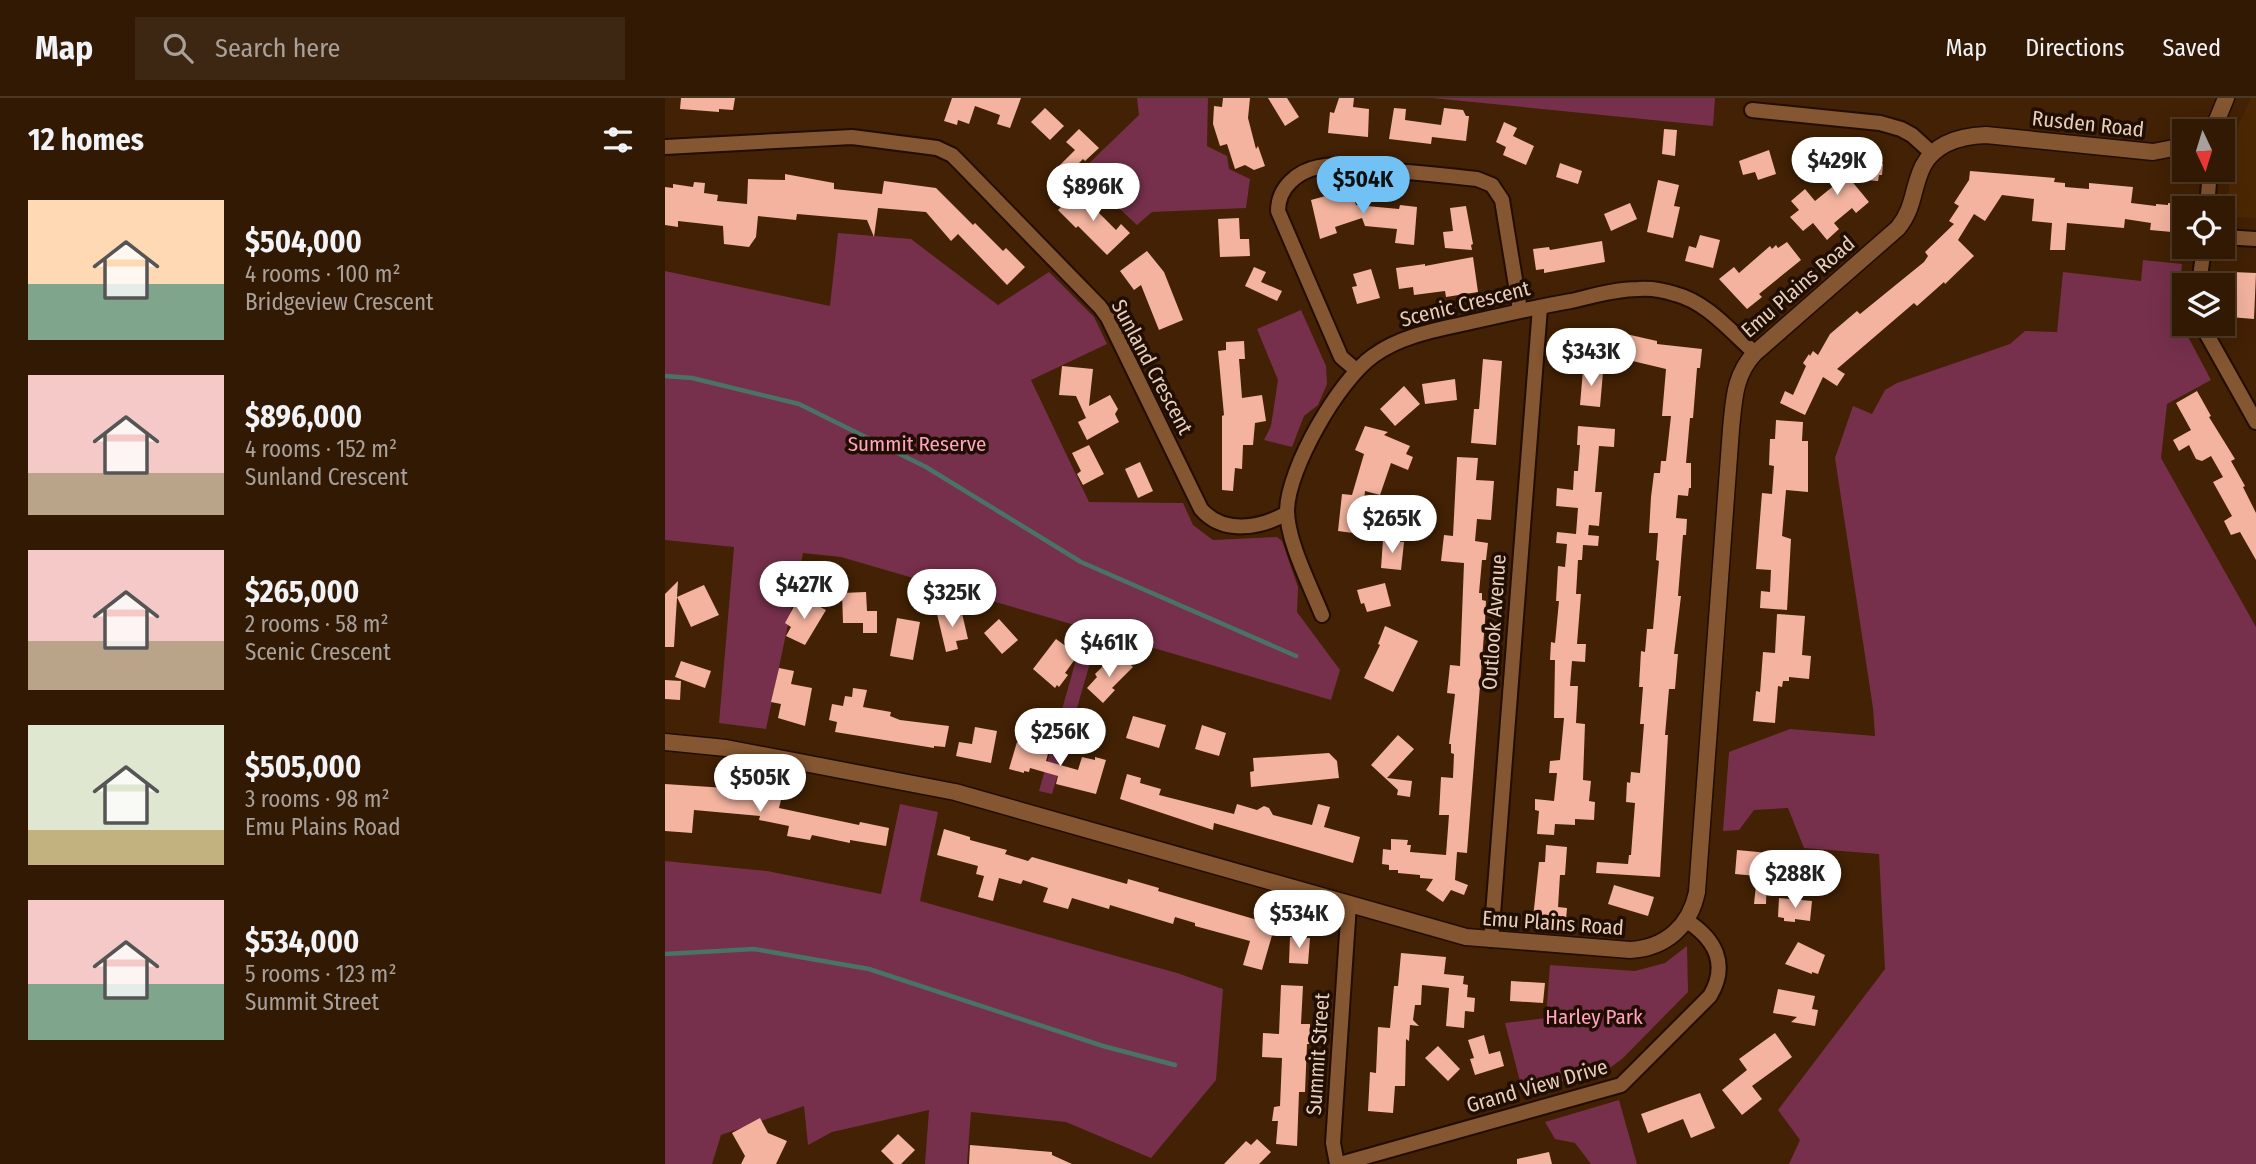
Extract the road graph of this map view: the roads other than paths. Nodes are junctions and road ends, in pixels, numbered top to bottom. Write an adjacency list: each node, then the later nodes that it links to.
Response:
1 (2226, 98): 3 (street)
2 (1752, 110): 6 (street)
3 (2217, 119)
4 (665, 147): 15 (street, Sunland Crescent)
5 (2172, 149): 6 (street, Rusden Road)
6 (1933, 154): 12 (street, Emu Plains Road)
7 (2235, 238): 8 (street)
8 (2256, 239)
9 (1540, 307): 10 (street, Scenic Crescent); 12 (street, Scenic Crescent); 20 (street, Outlook Avenue)
10 (1520, 310): 13 (street, Scenic Crescent); 13 (street)
11 (2208, 336): 14 (street)
12 (1755, 353): 19 (street, Emu Plains Road)
13 (1356, 370): 15 (street, Scenic Crescent)
14 (2256, 422)
15 (1287, 513): 16 (street, Scenic Crescent)
16 (1322, 615)
17 (665, 741): 18 (street, Emu Plains Road)
18 (1349, 904): 20 (street, Emu Plains Road); 21 (street, Summit Street)
19 (1687, 921): 20 (street, Emu Plains Road); 21 (street, Grand View Drive)
20 (1491, 940)
21 (1338, 1164)

